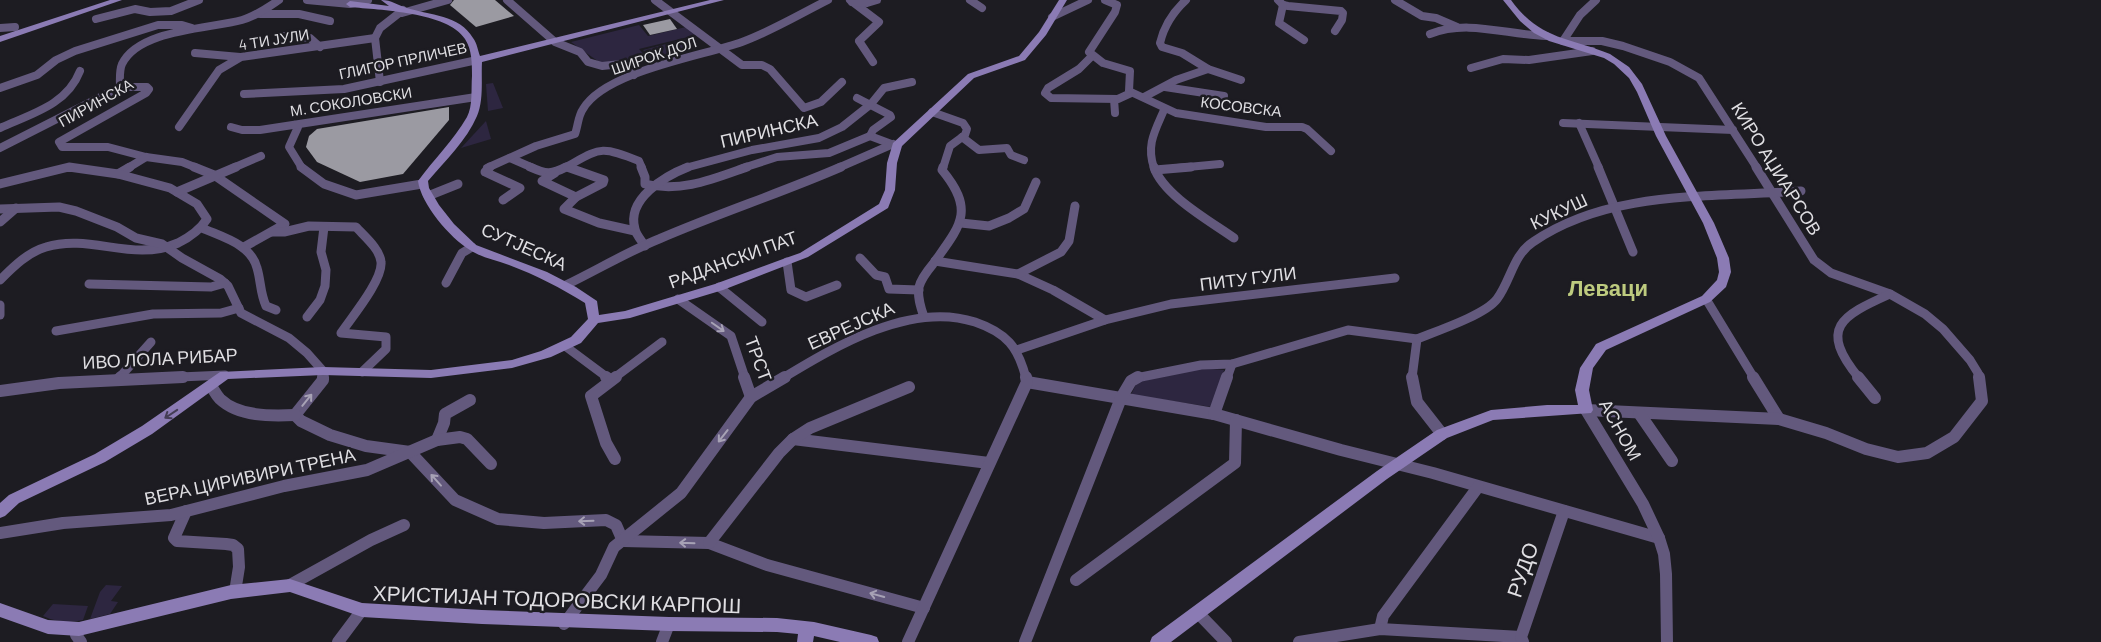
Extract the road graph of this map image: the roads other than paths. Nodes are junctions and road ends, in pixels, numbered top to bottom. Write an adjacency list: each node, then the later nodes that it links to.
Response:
1 (98, 0): 36 (street)
2 (118, 0): 42 (street)
3 (199, 0): 32 (street)
4 (279, 0): 30 (street, ПИРИНСКА)
5 (307, 0): 25 (street)
6 (368, 0): 25 (street)
7 (385, 0): 28 (street)
8 (393, 0): 28 (street)
9 (448, 0): 28 (street)
10 (521, 0): 23 (street)
11 (655, 0): 29 (street)
12 (720, 0): 29 (street)
13 (828, 0): 47 (street, ШИРОК ДОЛ)
14 (877, 0): 24 (street)
15 (970, 0): 27 (street)
16 (1063, 0): 31 (street)
17 (1088, 0): 31 (street)
18 (1105, 0): 50 (street)
19 (1186, 0): 55 (street, КОСОВСКА)
20 (1395, 0): 34 (street)
21 (1508, 0): 40 (street, АСНОМ)
22 (1596, 0): 44 (street)
23 (509, 1): 45 (street)
24 (851, 1): 53 (street)
25 (350, 2): 28 (street)
26 (1280, 2): 37 (street); 43 (street)
27 (982, 8)
28 (404, 12): 41 (street); 52 (street)
29 (672, 13): 45 (street); 47 (street)
30 (258, 14): 33 (street); 35 (street, ПИРИНСКА)
31 (1052, 17): 76 (street)
32 (96, 19)
33 (330, 21)
34 (1457, 27): 38 (street); 40 (street)
35 (192, 28): 62 (street, ПИРИНСКА); 64 (street, ПИРИНСКА)
36 (0, 30)
37 (1335, 31)
38 (1430, 34)
39 (284, 36): 46 (street)
40 (1546, 36): 44 (street, АСНОМ)
41 (374, 38): 46 (street, 4 ТИ ЈУЛИ); 59 (street)
42 (0, 39)
43 (1304, 40)
44 (1563, 41): 48 (street, АСНОМ); 85 (street, КИРО АЏИАРСОВ)
45 (555, 42): 52 (street); 57 (street)
46 (320, 47): 51 (street, 4 ТИ ЈУЛИ)
47 (720, 49): 57 (street, ШИРОК ДОЛ); 60 (street)
48 (1592, 51): 54 (street); 84 (street, АСНОМ)
49 (195, 54): 51 (street)
50 (1092, 56): 65 (street); 71 (street)
51 (241, 57): 81 (street, 4 ТИ ЈУЛИ)
52 (477, 60): 59 (street, ГЛИГОР ПРЛИЧЕВ); 68 (street)
53 (872, 62)
54 (1471, 68)
55 (1208, 69): 58 (street, КОСОВСКА); 63 (street, КОСОВСКА)
56 (80, 70): 72 (street)
57 (634, 75): 93 (street, ШИРОК ДОЛ)
58 (1241, 80)
59 (380, 82): 66 (street, ГЛИГОР ПРЛИЧЕВ)
60 (842, 82)
61 (912, 82): 73 (street, ПИРИНСКА)
62 (120, 87): 74 (street, ПИРИНСКА); 92 (street, ПИРИНСКА)
63 (1165, 87): 67 (street); 69 (street, КОСОВСКА)
64 (0, 88)
65 (1131, 93): 69 (street, КОСОВСКА); 71 (street)
66 (244, 94)
67 (1224, 96)
68 (476, 97): 80 (street, М. СОКОЛОВСКИ); 103 (street)
69 (1144, 97): 75 (street, КОСОВСКА)
70 (857, 98): 73 (street)
71 (1114, 99): 77 (street)
72 (60, 100): 74 (street); 83 (street)
73 (871, 104): 86 (street); 105 (street, ПИРИНСКА)
74 (84, 106): 89 (street, ПИРИНСКА)
75 (1164, 110): 90 (street, КОСОВСКА); 97 (street)
76 (932, 112): 87 (street); 88 (street)
77 (1115, 113)
78 (1563, 123): 79 (street)
79 (1579, 124): 84 (street); 114 (street)
80 (295, 125): 82 (street, М. СОКОЛОВСКИ); 103 (street)
81 (180, 127)
82 (231, 127)
83 (0, 128)
84 (1656, 128): 85 (street); 111 (street, АСНОМ)
85 (1733, 130): 108 (street, КИРО АЏИАРСОВ)
86 (870, 136): 88 (street); 105 (street)
87 (962, 137): 94 (street); 118 (street)
88 (895, 145): 124 (street); 131 (street, РАДАНСКИ ПАТ)
89 (0, 148)
90 (1331, 151)
91 (261, 156): 100 (street)
92 (146, 157): 99 (street); 100 (street)
93 (510, 158): 98 (street); 112 (street, ШИРОК ДОЛ)
94 (1024, 160)
95 (1220, 164): 97 (street)
96 (567, 167): 98 (street); 105 (street); 110 (street)
97 (1155, 170): 123 (street)
98 (555, 173): 110 (street)
99 (118, 174): 102 (street); 107 (street)
100 (214, 175): 107 (street); 122 (street)
101 (1036, 182): 118 (street)
102 (0, 184)
103 (422, 184): 109 (street, СУТЈЕСКА)
104 (458, 184): 109 (street)
105 (653, 188): 121 (street, ПИРИНСКА)
106 (1801, 191): 108 (street, КУКУШ)
107 (177, 192): 120 (street)
108 (1774, 194): 111 (street, КУКУШ); 142 (street, КИРО АЏИАРСОВ)
109 (428, 196): 127 (street, СУТЈЕСКА)
110 (576, 197): 121 (street)
111 (1694, 197): 114 (street, КУКУШ); 144 (street, АСНОМ)
112 (503, 200)
113 (1075, 206): 132 (street)
114 (1615, 206): 128 (street); 155 (street, КУКУШ)
115 (16, 208): 116 (street); 117 (street); 125 (street)
116 (0, 210)
117 (0, 222)
118 (961, 224): 130 (street)
119 (324, 226): 122 (street); 149 (street); 162 (street)
120 (202, 228): 125 (street); 126 (street)
121 (635, 231): 124 (street)
122 (270, 232): 126 (street)
123 (1234, 238)
124 (645, 246): 138 (street)
125 (168, 247): 134 (street); 135 (street)
126 (244, 247): 146 (street)
127 (472, 247): 136 (street); 138 (street, СУТЈЕСКА)
128 (1633, 252)
129 (860, 258): 141 (street)
130 (935, 261): 132 (street); 141 (street)
131 (787, 262): 139 (street); 140 (street, РАДАНСКИ ПАТ)
132 (1018, 274): 152 (street)
133 (1396, 278): 152 (street, ПИТУ ГУЛИ)
134 (0, 280)
135 (225, 283): 137 (street); 147 (street)
136 (446, 283)
137 (89, 284)
138 (566, 285): 151 (street, СУТЈЕСКА)
139 (836, 285)
140 (719, 287): 143 (street, РАДАНСКИ ПАТ); 153 (street)
141 (919, 290): 150 (street)
142 (1890, 294): 172 (street); 178 (street)
143 (678, 299): 151 (street, РАДАНСКИ ПАТ); 170 (street, ТРСТ, one-way to 170)
144 (1706, 299): 174 (street, АСНОМ); 178 (street)
145 (0, 305): 148 (street)
146 (276, 310)
147 (240, 311): 154 (street); 161 (street)
148 (0, 315)
149 (307, 317)
150 (924, 317): 159 (street, ЕВРЕЈСКА); 170 (street, ЕВРЕЈСКА)
151 (594, 320): 158 (street)
152 (1105, 320): 159 (street, ПИТУ ГУЛИ)
153 (762, 322)
154 (56, 331)
155 (1417, 339): 160 (street); 180 (street)
156 (151, 342): 164 (street)
157 (662, 342): 165 (street)
158 (564, 346): 162 (street); 165 (street)
159 (1017, 350): 166 (street, ЕВРЕЈСКА)
160 (1232, 364): 171 (street); 176 (street)
161 (323, 372): 162 (street); 163 (street, ИВО ЛОЛА РИБАР); 177 (street, one-way to 161)
162 (362, 372)
163 (225, 375): 164 (street, ИВО ЛОЛА РИБАР); 167 (street)
164 (118, 380): 169 (street, ИВО ЛОЛА РИБАР)
165 (610, 380): 184 (street)
166 (1027, 382): 171 (street); 186 (street)
167 (211, 386): 177 (street); 190 (street, one-way to 190)
168 (909, 387): 181 (street)
169 (0, 391)
170 (751, 397): 197 (street, ЕВРЕЈСКА, one-way to 197)
171 (1121, 398): 176 (street); 218 (street)
172 (1876, 398)
173 (470, 400): 182 (street)
174 (1586, 410): 175 (street); 180 (street); 196 (street, АСНОМ)
175 (1639, 412): 178 (street); 185 (street)
176 (1214, 414): 179 (street)
177 (295, 415): 183 (street)
178 (1779, 419)
179 (1236, 420): 188 (street); 199 (street)
180 (1442, 434): 188 (street)
181 (793, 439): 186 (street); 198 (street)
182 (437, 440): 183 (street, ВЕРА ЦИРИВИРИ ТРЕНА); 187 (street, ВЕРА ЦИРИВИРИ ТРЕНА)
183 (410, 452): 193 (street, ВЕРА ЦИРИВИРИ ТРЕНА); 197 (street, one-way to 183)
184 (615, 459)
185 (1672, 461)
186 (989, 463): 202 (street)
187 (491, 464)
188 (1399, 465): 189 (street); 205 (street)
189 (1478, 486): 191 (street); 208 (street)
190 (7, 499): 192 (street)
191 (1564, 511): 196 (street); 213 (street, РУДО)
192 (0, 512)
193 (186, 512): 195 (street, ВЕРА ЦИРИВИРИ ТРЕНА); 201 (street)
194 (404, 525): 200 (street)
195 (0, 533)
196 (1660, 538): 222 (street, АСНОМ)
197 (623, 541): 198 (street, one-way to 197); 207 (street)
198 (709, 543): 202 (street, one-way to 198)
199 (1076, 580)
200 (290, 585): 201 (street, ХРИСТИЈАН ТОДОРОВСКИ КАРПОШ); 204 (street, ХРИСТИЈАН ТОДОРОВСКИ КАРПОШ)
201 (236, 592): 209 (street, ХРИСТИЈАН ТОДОРОВСКИ КАРПОШ)
202 (924, 608): 217 (street)
203 (0, 610): 209 (street)
204 (360, 612): 207 (street, ХРИСТИЈАН ТОДОРОВСКИ КАРПОШ); 209 (street, ХРИСТИЈАН ТОДОРОВСКИ КАРПОШ); 214 (street)
205 (1198, 613): 219 (street); 220 (street)
206 (0, 618): 209 (street)
207 (569, 623): 210 (street, ХРИСТИЈАН ТОДОРОВСКИ КАРПОШ); 211 (street, ХРИСТИЈАН ТОДОРОВСКИ КАРПОШ)
208 (1380, 629): 212 (street); 213 (street)
209 (79, 635)
210 (810, 635): 211 (street, ХРИСТИЈАН ТОДОРОВСКИ КАРПОШ); 215 (street, ХРИСТИЈАН ТОДОРОВСКИ КАРПОШ); 216 (street, ХРИСТИЈАН ТОДОРОВСКИ КАРПОШ)
211 (664, 636)
212 (1322, 640): 221 (street)
213 (1522, 640)
214 (338, 642)
215 (848, 642)
216 (870, 642)
217 (908, 642)
218 (1025, 642)
219 (1158, 642)
220 (1226, 642)
221 (1299, 642)
222 (1666, 642)

